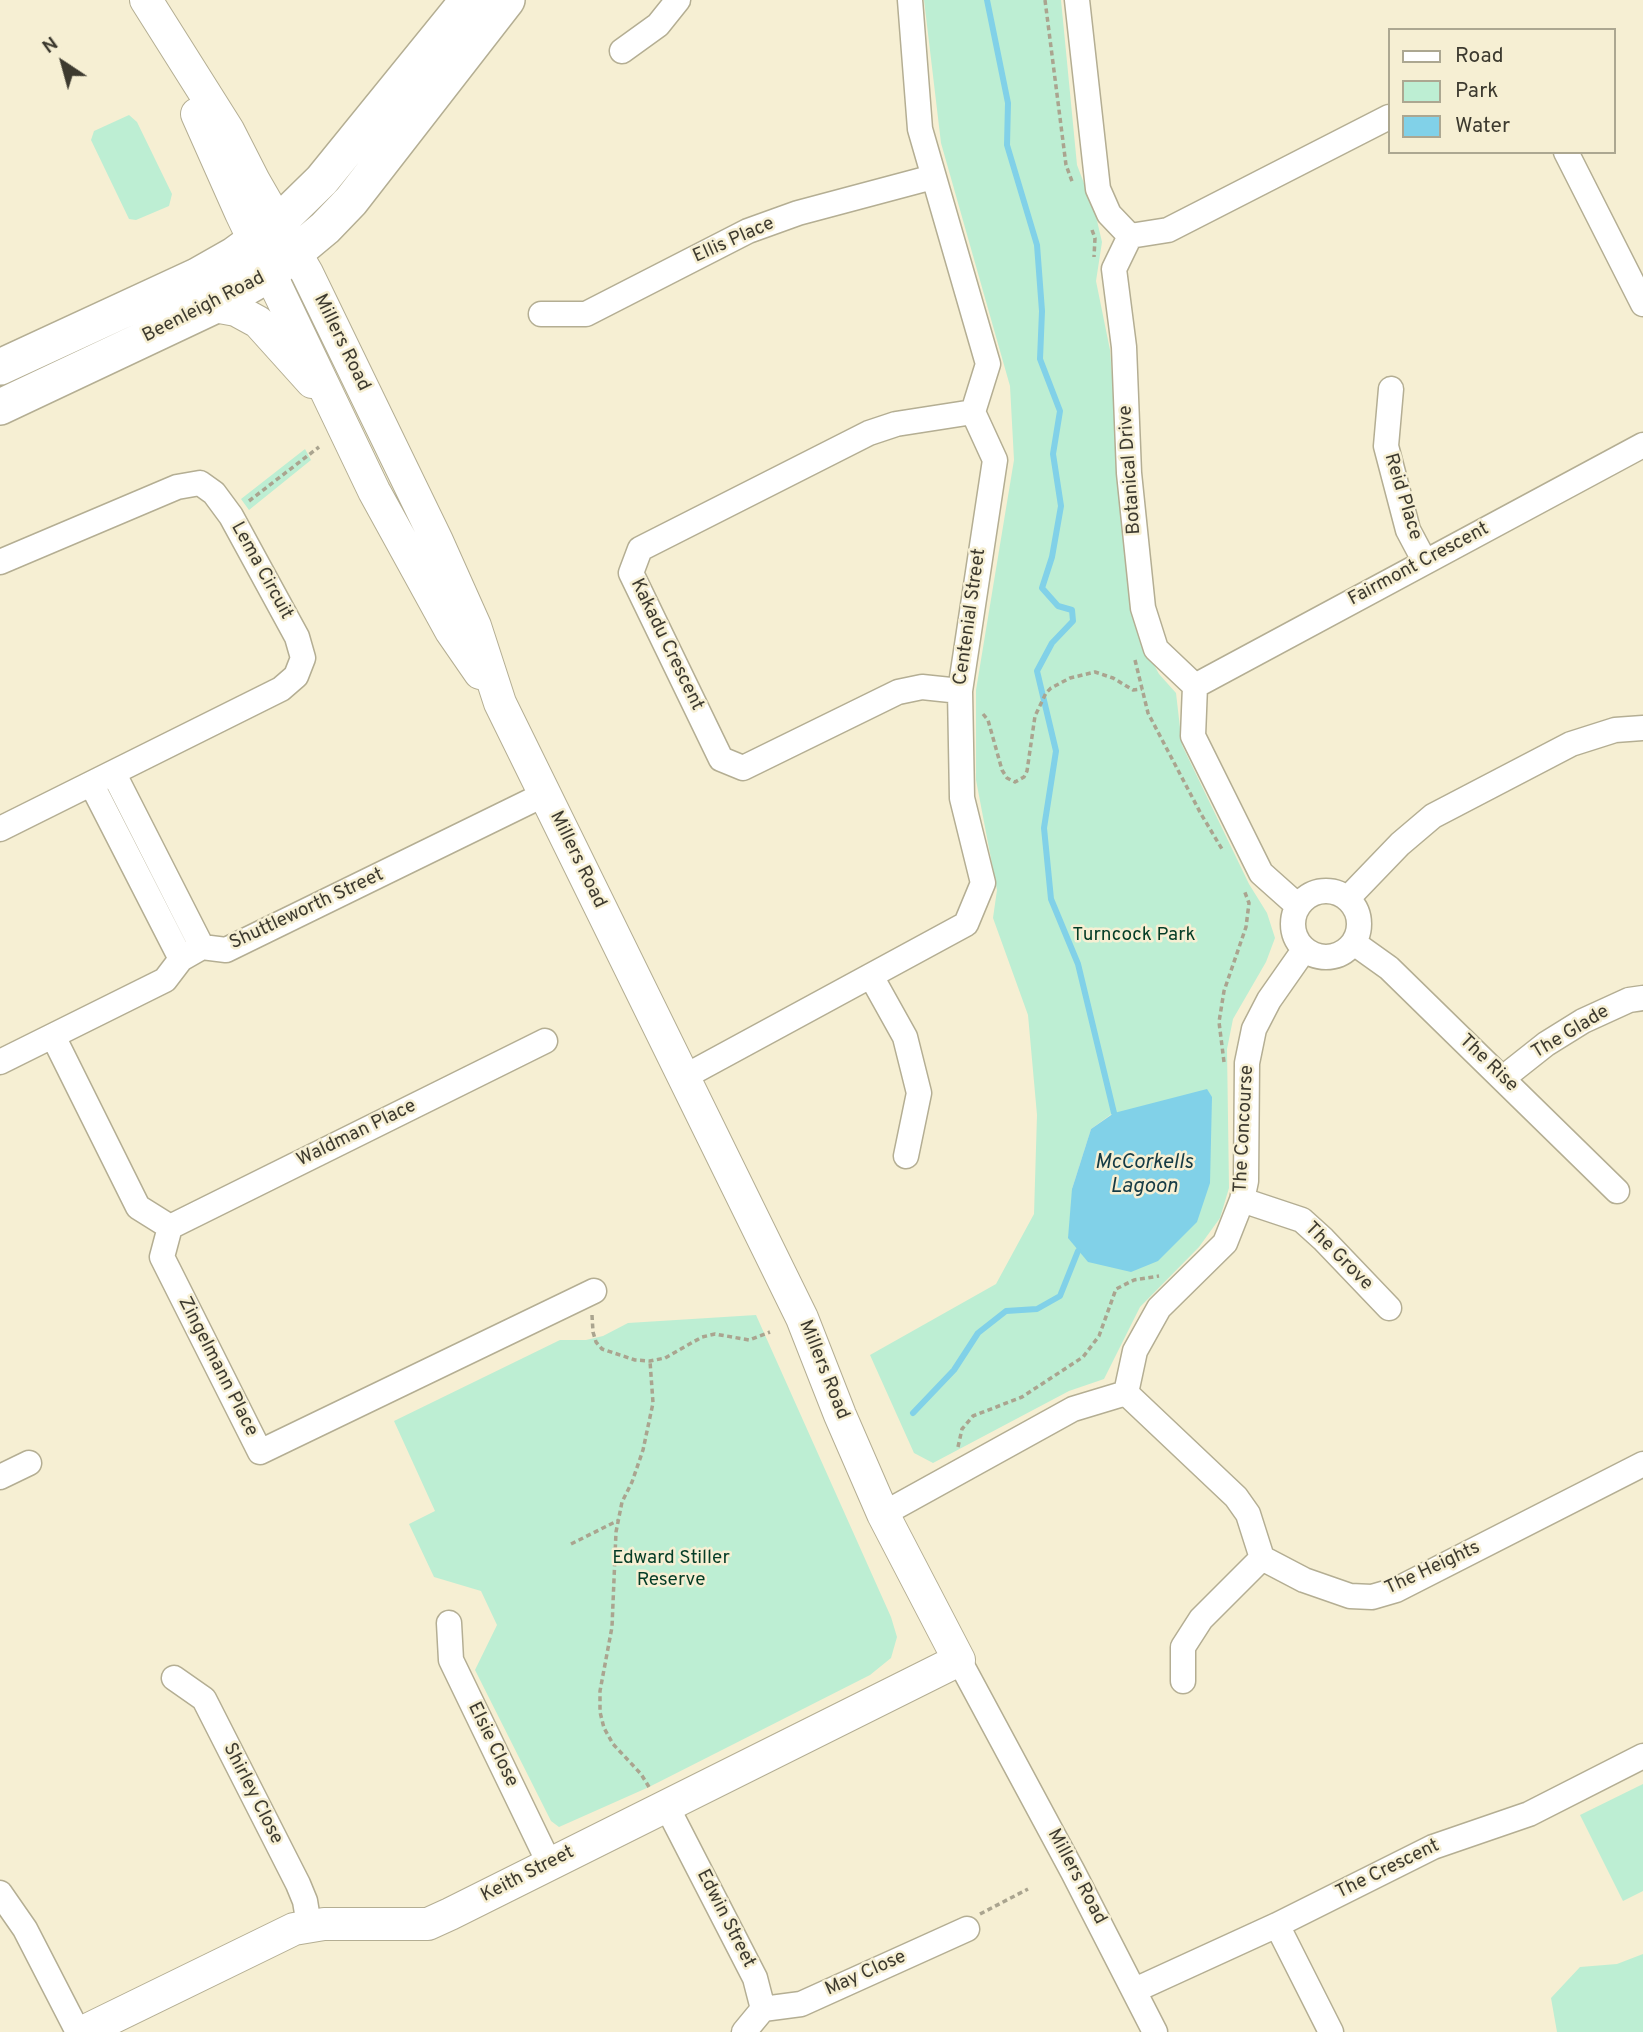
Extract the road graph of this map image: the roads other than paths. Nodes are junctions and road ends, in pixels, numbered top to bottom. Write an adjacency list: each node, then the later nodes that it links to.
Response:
1 (146, 0): 11 (street, Millers Road)
2 (468, 0): 11 (main road, Beenleigh Road)
3 (507, 0): 13 (main road, Beenleigh Road)
4 (678, 0): 7 (street)
5 (910, 0): 10 (street)
6 (1077, 0): 12 (street)
7 (622, 51)
8 (1388, 118): 12 (street)
9 (1567, 154): 14 (street)
10 (933, 177): 16 (street, Ellis Place); 21 (street)
11 (266, 231): 13 (street, Millers Road); 17 (main road, Beenleigh Road)
12 (1130, 236): 25 (street, Botanical Drive)
13 (283, 263): 15 (main road, Beenleigh Road); 19 (street, Millers Road); 26 (street, Millers Road)
14 (1643, 304)
15 (214, 306): 19 (street); 20 (main road, Beenleigh Road)
16 (541, 314)
17 (0, 367)
18 (1391, 389): 24 (street, Reid Place)
19 (332, 404): 26 (street, Millers Road)
20 (0, 407)
21 (973, 412): 27 (street, Centenial Street); 27 (street, Kakadu Crescent)
22 (1643, 445): 24 (street, Fairmont Crescent)
23 (0, 562): 29 (street, Lema Circuit)
24 (1425, 562): 25 (street, Fairmont Crescent)
25 (1195, 686): 34 (street)
26 (500, 703): 31 (street, Millers Road)
27 (960, 703): 38 (street, Centenial Street)
28 (1643, 727): 33 (street)
29 (114, 774): 30 (street, Lema Circuit); 37 (street)
30 (92, 785): 32 (street, Lema Circuit); 37 (street)
31 (545, 794): 37 (street, Shuttleworth Street); 43 (street, Millers Road)
32 (0, 829)
33 (1348, 898): 34 (street); 35 (street)
34 (1298, 906): 36 (street)
35 (1354, 943): 36 (street); 44 (street, The Rise)
36 (1304, 950): 47 (street, The Concourse)
37 (192, 953): 40 (street)
38 (871, 976): 43 (street, Centenial Street); 45 (street)
39 (1643, 998): 44 (street, The Glade)
40 (53, 1036): 42 (street); 48 (street)
41 (545, 1041): 48 (street, Waldman Place)
42 (0, 1062)
43 (684, 1077): 55 (street, Millers Road)
44 (1503, 1078): 46 (street, The Rise)
45 (906, 1156)
46 (1618, 1191)
47 (1242, 1200): 50 (street, The Grove); 51 (street, The Concourse)
48 (170, 1227): 49 (street, Zingelmann Place)
49 (594, 1291)
50 (1389, 1308)
51 (1126, 1393): 55 (street); 56 (street)
52 (29, 1463): 54 (street)
53 (1643, 1464): 56 (street, The Heights)
54 (0, 1477)
55 (883, 1514): 58 (street, Millers Road)
56 (1262, 1558): 60 (street)
57 (449, 1623): 63 (street, Elsie Close)
58 (959, 1660): 62 (street, Keith Street); 68 (street, Millers Road)
59 (174, 1678): 65 (street, Shirley Close)
60 (1183, 1681)
61 (1643, 1756): 66 (street, The Crescent)
62 (657, 1796): 63 (street, Keith Street); 69 (street, Edwin Street)
63 (550, 1864): 65 (street, Keith Street)
64 (0, 1893): 70 (street)
65 (309, 1925): 70 (street, Keith Street)
66 (1277, 1925): 68 (street, The Crescent); 73 (street)
67 (967, 1929): 69 (street, May Close)
68 (1135, 1990): 72 (street, Millers Road)
69 (763, 2009): 71 (street)
70 (81, 2032)
71 (744, 2032)
72 (1155, 2032)
73 (1331, 2032)

